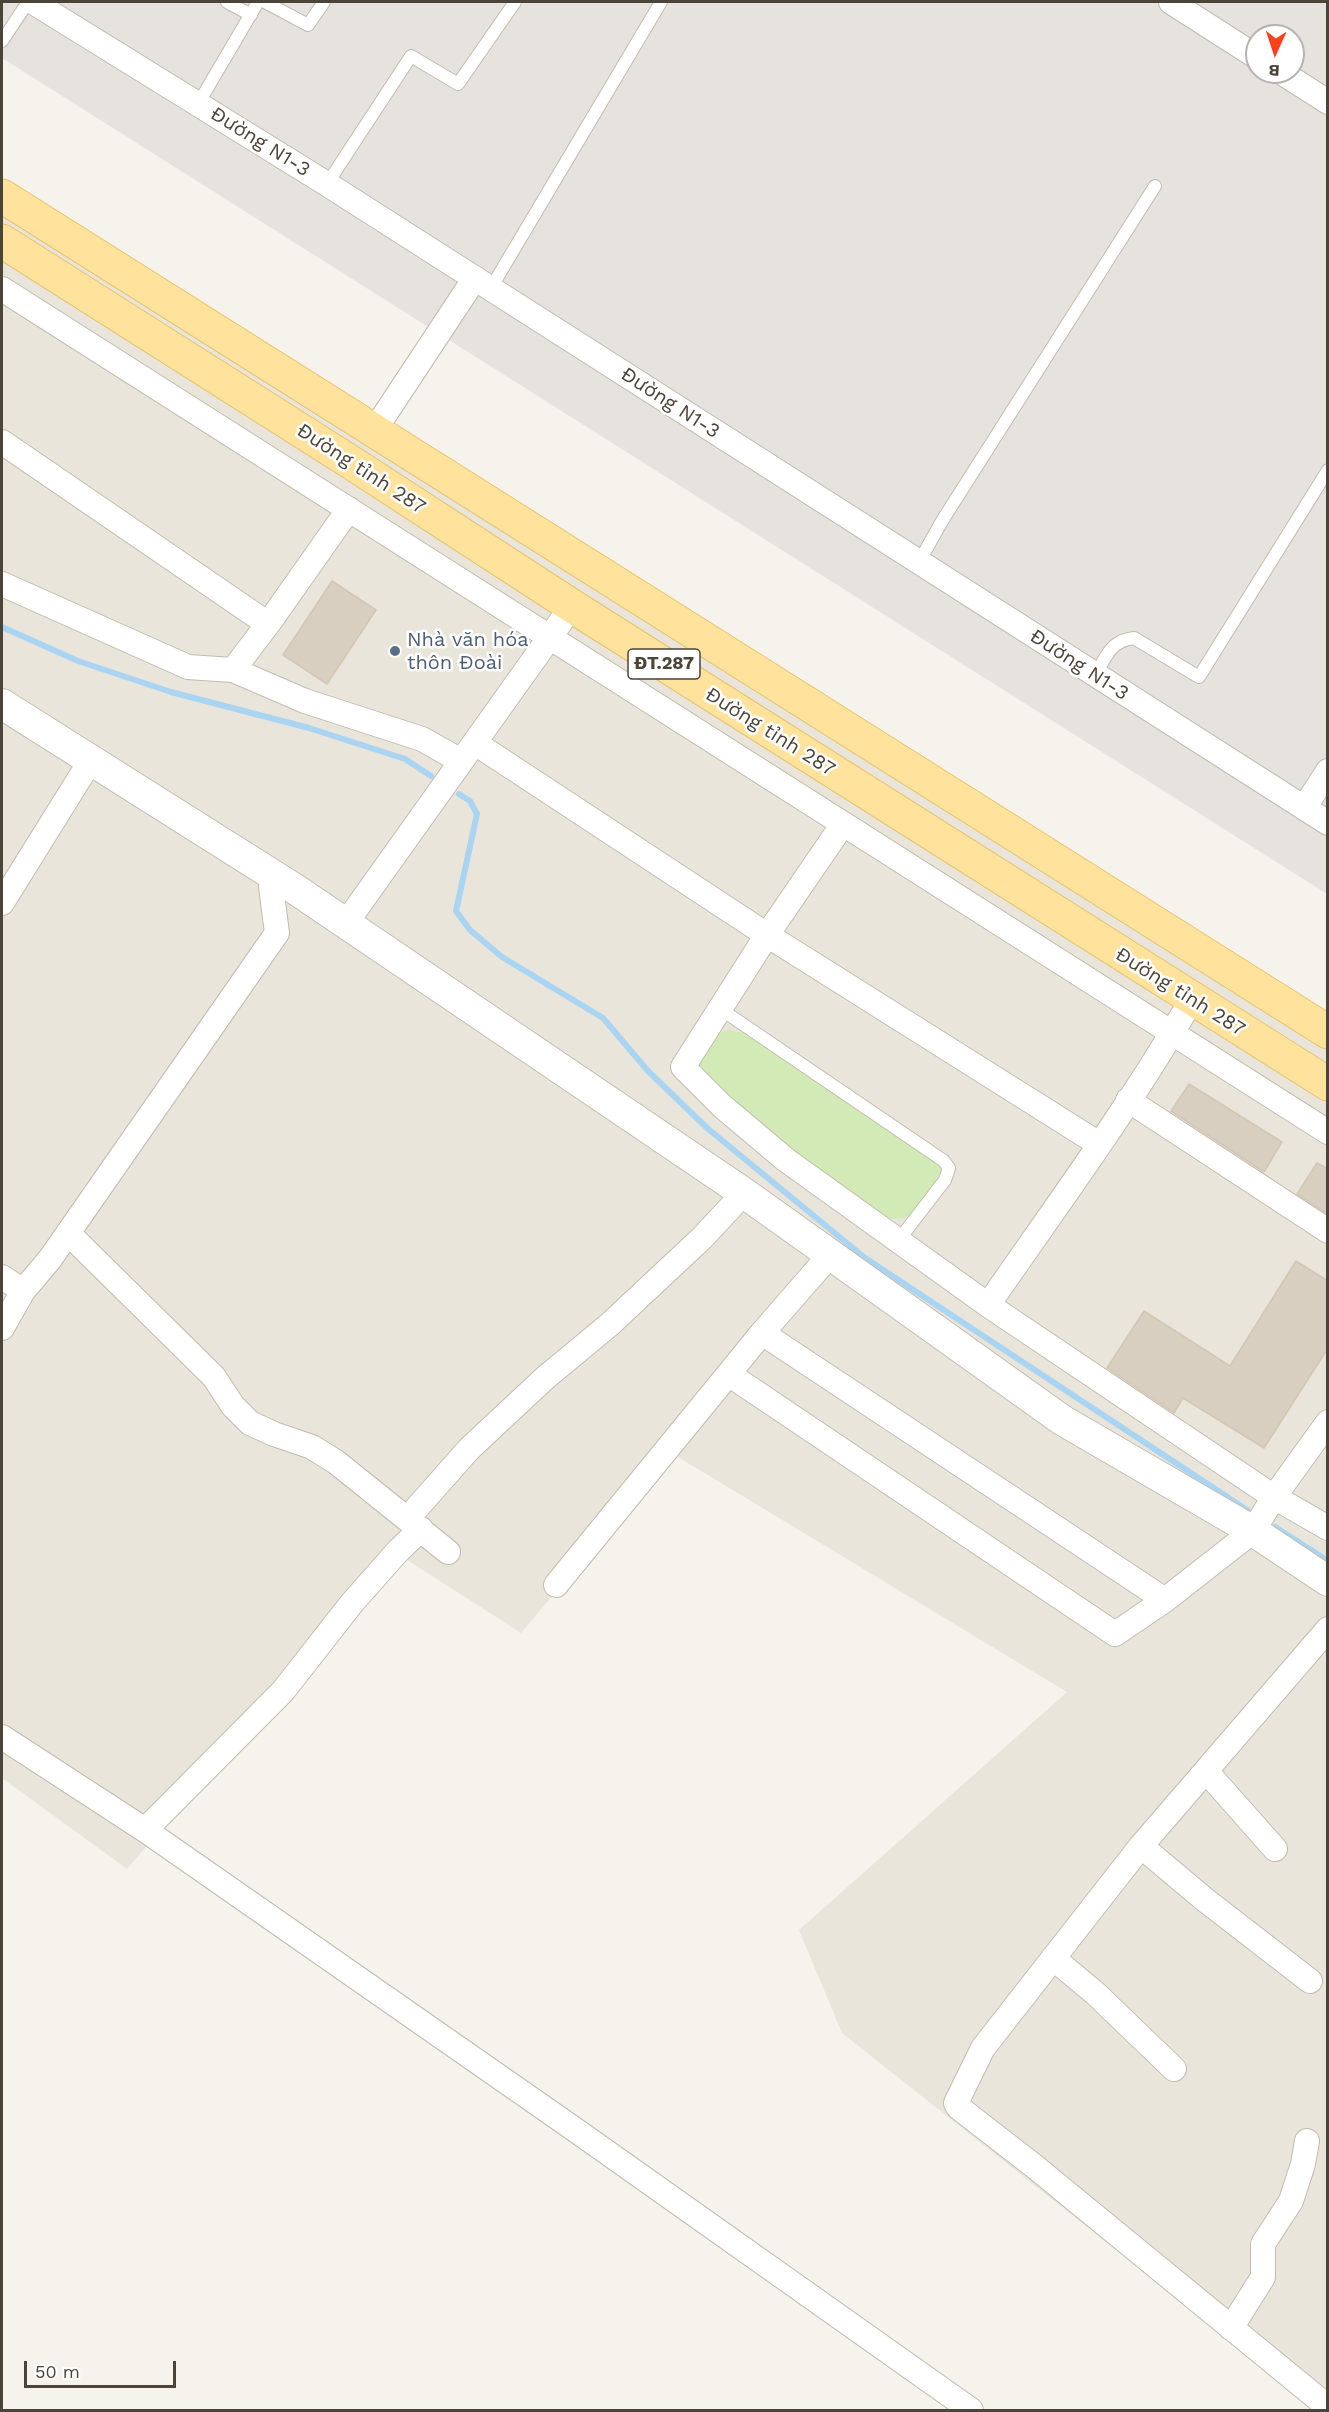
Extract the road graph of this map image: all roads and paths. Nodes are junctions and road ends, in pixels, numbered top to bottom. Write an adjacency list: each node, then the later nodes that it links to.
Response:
1 (28, 2): 11 (lane)
2 (33, 2): 15 (street, Đường N1-3)
3 (228, 2): 10 (lane)
4 (258, 2): 10 (lane)
5 (265, 2): 6 (lane)
6 (324, 2)
7 (515, 2): 16 (lane)
8 (661, 2): 20 (lane)
9 (1171, 2): 12 (street)
10 (251, 15): 15 (lane)
11 (2, 41)
12 (1245, 49)
13 (1300, 84): 14 (street)
14 (1328, 102)
15 (198, 104): 16 (street, Đường N1-3)
16 (327, 184): 20 (street, Đường N1-3)
17 (1155, 186): 26 (lane)
18 (2, 196): 22 (main road, Đường tỉnh 287 / ĐT.287)
19 (2, 241): 28 (main road, Đường tỉnh 287 / ĐT.287)
20 (483, 283): 22 (street); 26 (street, Đường N1-3)
21 (2, 290): 25 (street)
22 (374, 430): 46 (main road, Đường tỉnh 287 / ĐT.287)
23 (2, 442): 29 (street)
24 (1328, 470): 32 (lane)
25 (349, 509): 29 (street); 30 (street)
26 (919, 562): 32 (street, Đường N1-3)
27 (2, 585): 31 (street)
28 (572, 606): 30 (street); 44 (main road, Đường tỉnh 287 / ĐT.287)
29 (268, 624): 31 (street)
30 (550, 637): 34 (street); 39 (street)
31 (233, 670): 34 (street)
32 (1095, 675): 37 (street, Đường N1-3)
33 (2, 704): 35 (street)
34 (468, 752): 42 (street); 43 (street)
35 (91, 760): 40 (street); 41 (street)
36 (1328, 771): 37 (street)
37 (1304, 808): 38 (street, Đường N1-3)
38 (1328, 823)
39 (843, 824): 43 (street); 47 (street)
40 (275, 876): 42 (street); 54 (street)
41 (2, 903)
42 (346, 923): 52 (street)
43 (767, 935): 45 (street); 51 (street)
44 (1192, 999): 47 (street); 48 (main road, Đường tỉnh 287 / ĐT.287)
45 (719, 1008): 55 (street); 55 (lane)
46 (1328, 1032)
47 (1172, 1034): 49 (street); 50 (street)
48 (1328, 1084)
49 (1128, 1100): 51 (street); 53 (street)
50 (1328, 1132)
51 (1099, 1144): 59 (street)
52 (744, 1193): 56 (street); 65 (street)
53 (1328, 1231)
54 (68, 1233): 58 (street); 65 (street)
55 (898, 1241): 59 (street)
56 (830, 1255): 61 (street); 67 (street)
57 (2, 1277): 58 (street)
58 (23, 1291): 60 (street)
59 (988, 1305): 64 (street)
60 (2, 1328)
61 (762, 1333): 62 (street); 71 (street)
62 (730, 1375): 70 (street); 71 (street)
63 (1328, 1422): 64 (street)
64 (1274, 1497): 66 (street); 67 (street)
65 (415, 1524): 68 (street); 75 (street)
66 (1328, 1528)
67 (1253, 1531): 69 (street); 71 (street)
68 (448, 1552)
69 (1328, 1581)
70 (556, 1585)
71 (1165, 1600)
72 (1328, 1629): 74 (street)
73 (2, 1737): 75 (street)
74 (1206, 1771): 76 (street); 77 (street)
75 (145, 1830): 84 (street)
76 (1141, 1846): 78 (street); 79 (street)
77 (1275, 1849)
78 (1053, 1958): 80 (street); 82 (street)
79 (1310, 1981)
80 (1174, 2069)
81 (1307, 2141): 82 (street)
82 (1231, 2328): 83 (street)
83 (1328, 2407)
84 (971, 2410)

